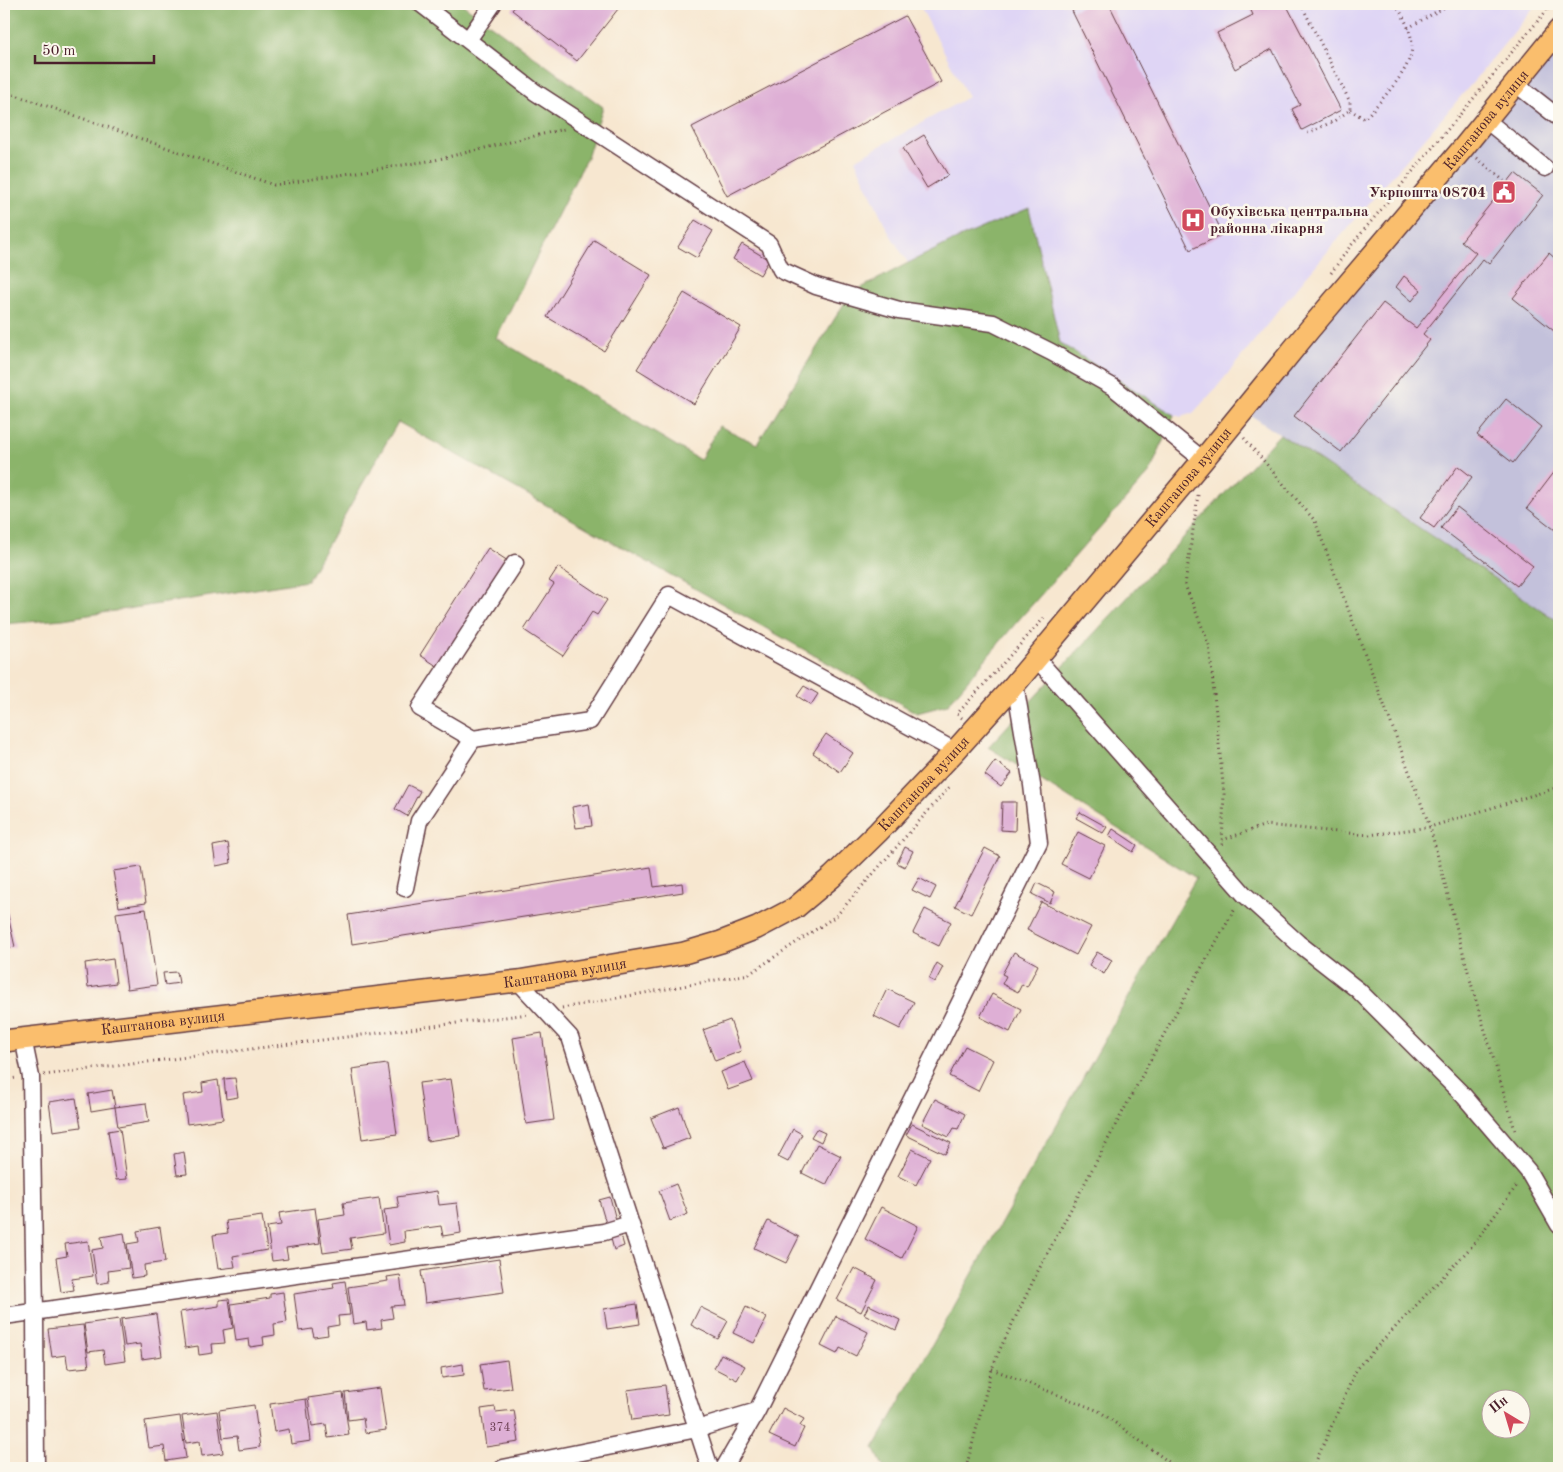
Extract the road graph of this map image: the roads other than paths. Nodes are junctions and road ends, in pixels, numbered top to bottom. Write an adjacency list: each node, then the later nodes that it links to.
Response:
1 (421, 4): 4 (street)
2 (493, 4): 4 (street)
3 (1559, 30): 5 (main road, Каштанова вулиця)
4 (468, 40): 9 (street)
5 (1516, 84): 6 (street); 7 (main road, Каштанова вулиця)
6 (1559, 118)
7 (1486, 120): 8 (street); 9 (main road, Каштанова вулиця)
8 (1545, 168)
9 (1203, 460): 11 (main road, Каштанова вулиця)
10 (514, 563): 13 (street)
11 (1037, 658): 12 (main road, Каштанова вулиця); 19 (street)
12 (1015, 684): 14 (main road, Каштанова вулиця); 22 (street)
13 (473, 739): 14 (street); 15 (street)
14 (954, 751): 16 (main road, Каштанова вулиця)
15 (405, 888)
16 (518, 981): 17 (main road, Каштанова вулиця); 18 (street)
17 (14, 1039): 20 (street)
18 (630, 1224): 20 (street); 23 (street)
19 (1559, 1225)
20 (35, 1312): 21 (street); 24 (street)
21 (4, 1316)
22 (757, 1411): 23 (street); 27 (street)
23 (697, 1429): 25 (street); 26 (street)
24 (36, 1468)
25 (503, 1468)
26 (710, 1468)
27 (724, 1468)

